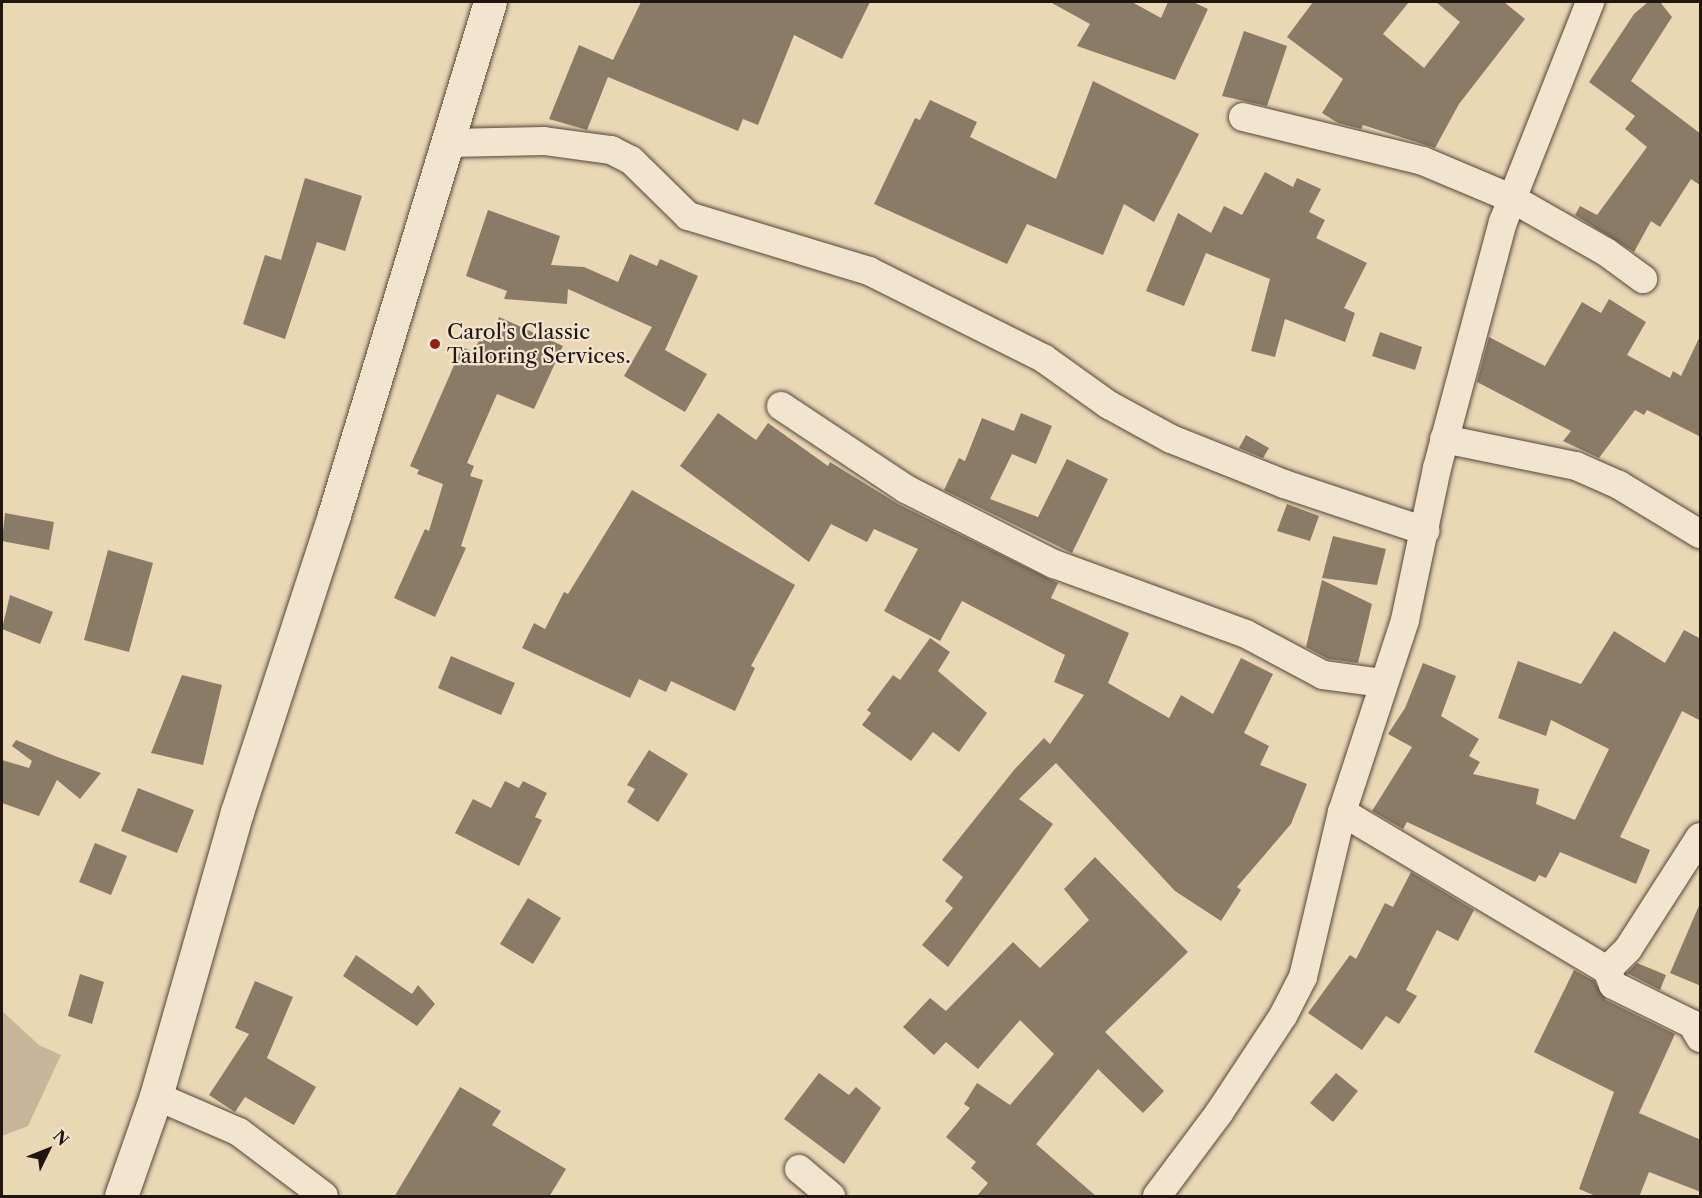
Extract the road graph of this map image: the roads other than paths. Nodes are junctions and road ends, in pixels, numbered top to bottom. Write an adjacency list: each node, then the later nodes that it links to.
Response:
1 (490, 2): 4 (street)
2 (1590, 2): 5 (street)
3 (1243, 117): 5 (street)
4 (448, 143): 9 (street); 16 (street)
5 (1511, 198): 6 (street); 8 (street)
6 (1643, 279)
7 (781, 406): 11 (street)
8 (1444, 439): 9 (street); 10 (street)
9 (1425, 531): 11 (street)
10 (1701, 534)
11 (1383, 683): 12 (street)
12 (1342, 812): 14 (street); 21 (street)
13 (1701, 837): 14 (street)
14 (1607, 970): 15 (street)
15 (1699, 1046)
16 (156, 1096): 18 (street); 19 (street)
17 (800, 1169): 20 (street)
18 (121, 1197)
19 (324, 1197)
20 (831, 1197)
21 (1157, 1197)

